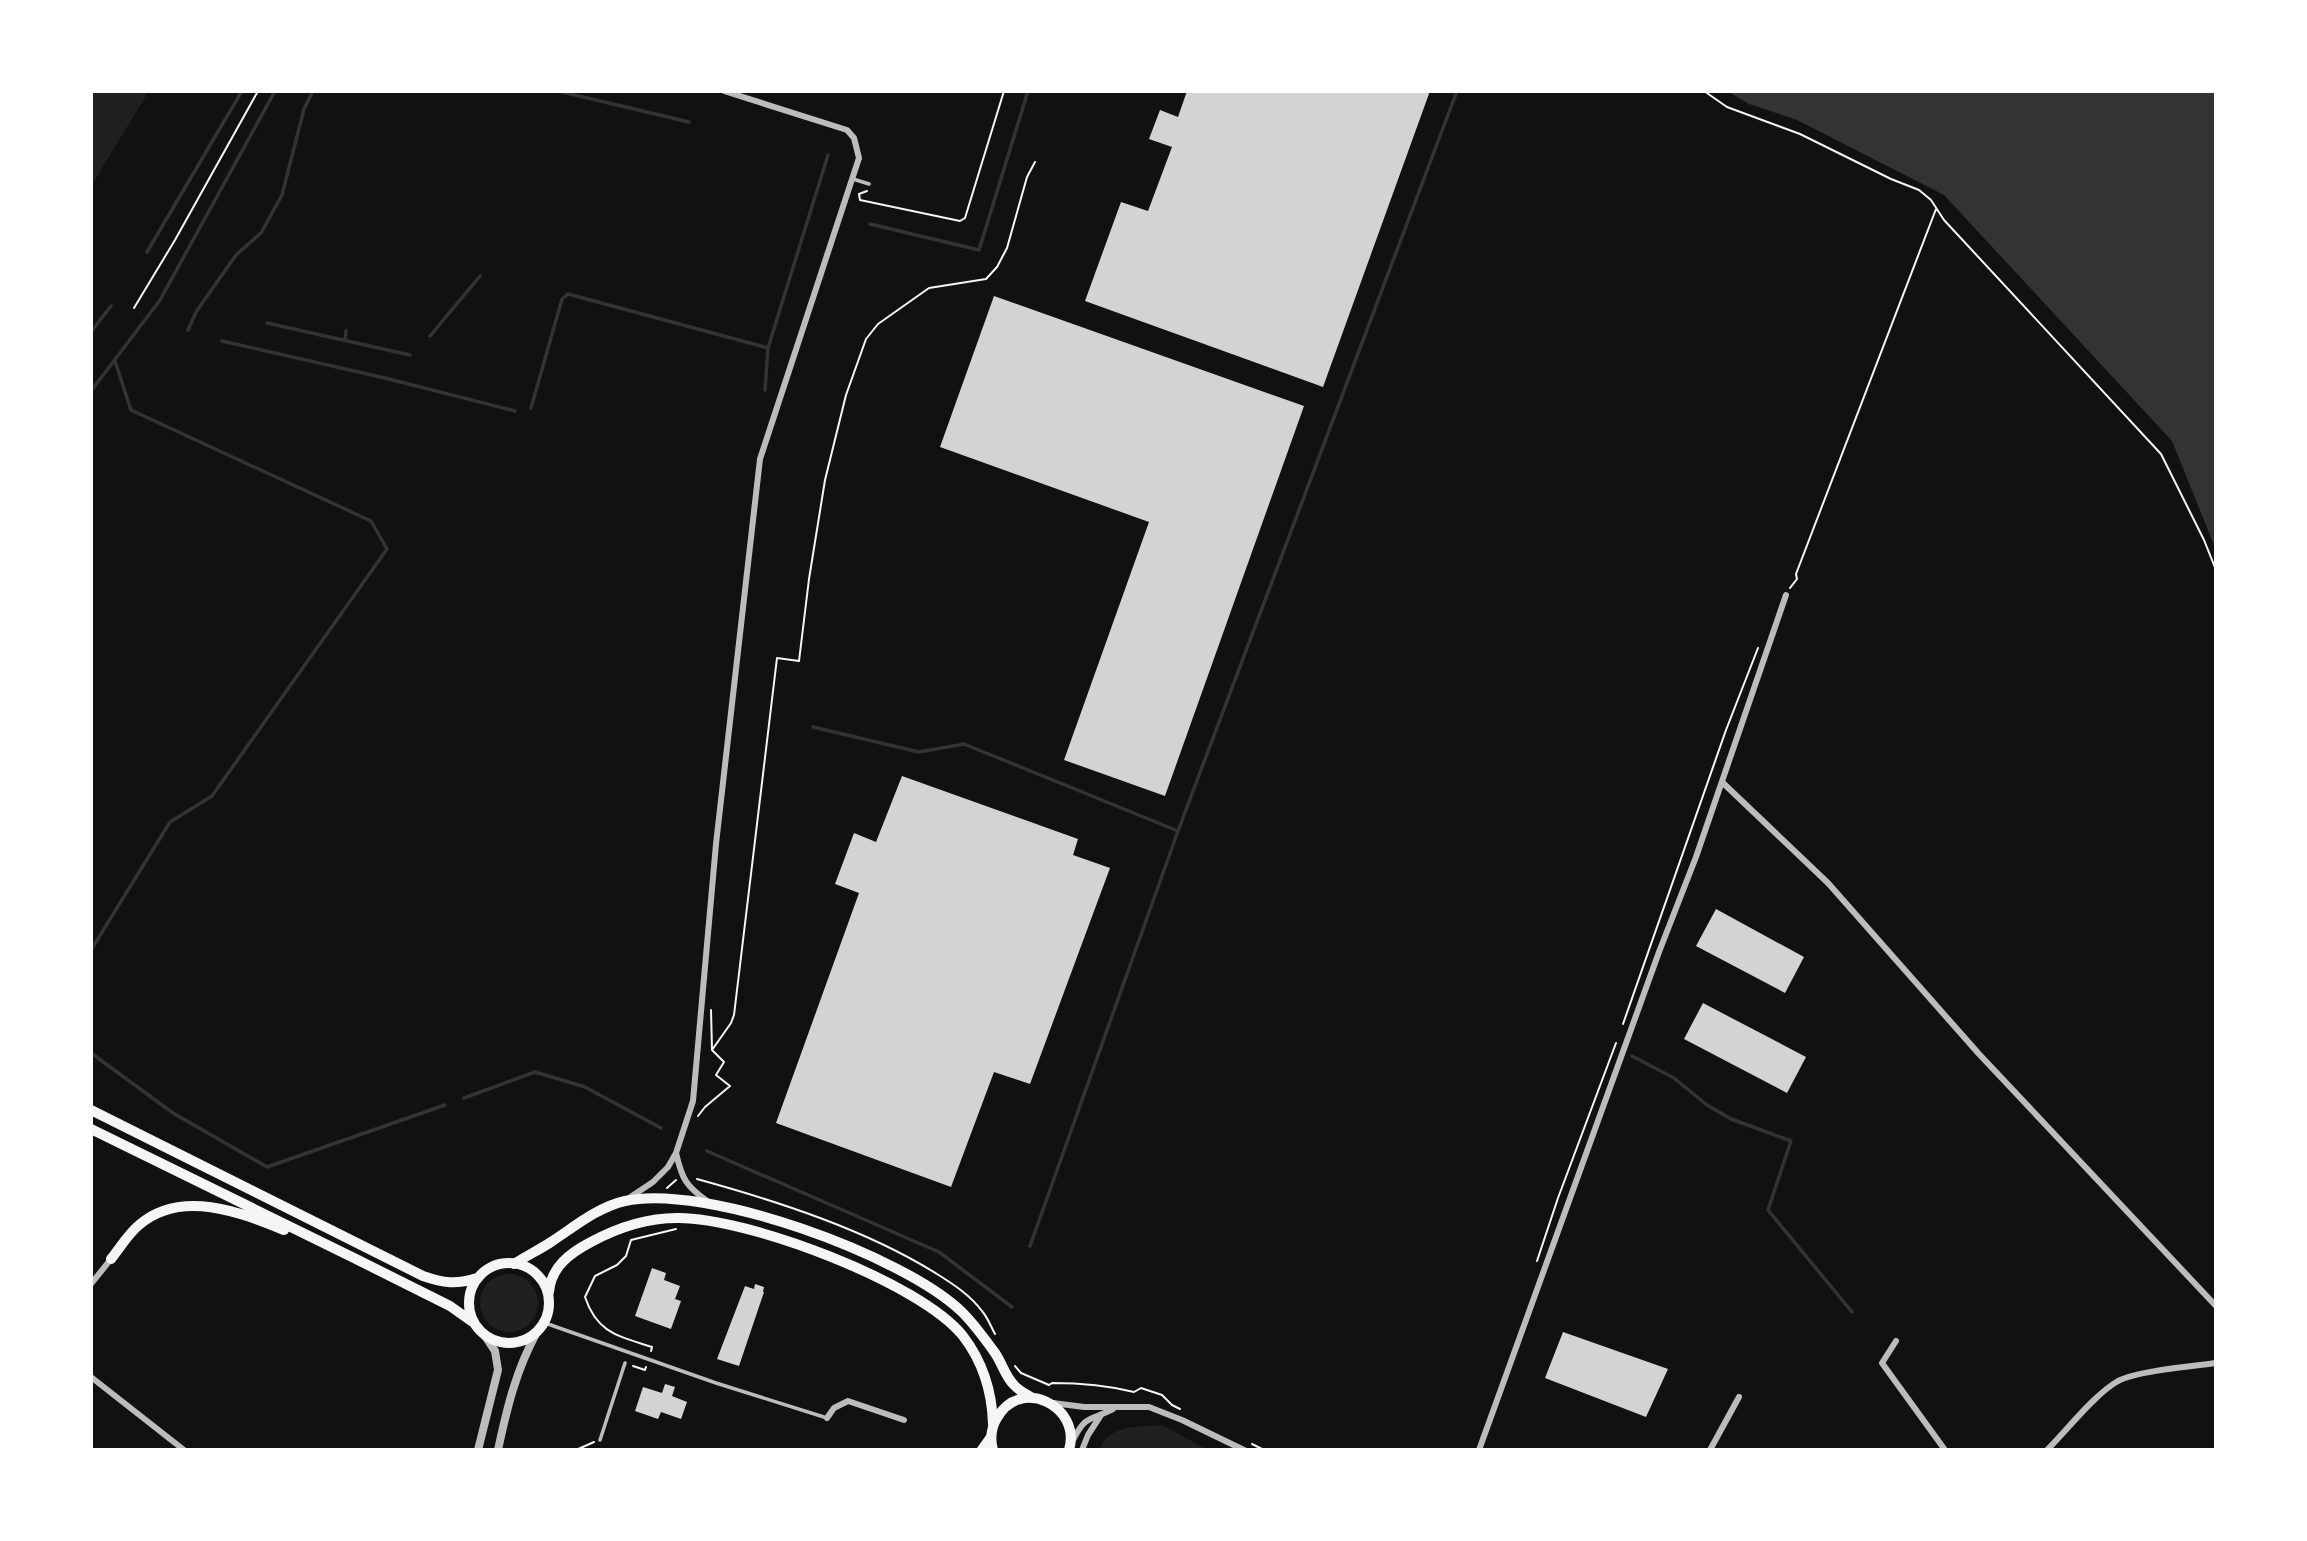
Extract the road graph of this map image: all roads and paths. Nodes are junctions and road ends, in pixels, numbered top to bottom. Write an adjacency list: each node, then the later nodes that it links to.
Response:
1 (258, 91): 10 (path)
2 (724, 91): 6 (street)
3 (1004, 91): 8 (path)
4 (1704, 91): 9 (path)
5 (1035, 162): 18 (path)
6 (853, 179): 7 (lane); 20 (street)
7 (869, 184)
8 (869, 190)
9 (1937, 207): 11 (path); 12 (path)
10 (134, 308)
11 (2216, 570)
12 (1786, 595): 14 (street)
13 (1760, 643): 15 (path)
14 (1722, 782): 33 (street); 67 (street)
15 (1624, 1021)
16 (1615, 1044): 26 (path)
17 (91, 1111): 30 (main road)
18 (696, 1119)
19 (91, 1129): 28 (main road)
20 (677, 1149): 23 (street); 24 (street)
21 (676, 1180): 22 (path)
22 (665, 1190)
23 (624, 1201): 24 (main road); 29 (main road)
24 (711, 1204): 46 (main road)
25 (676, 1230): 39 (path)
26 (1538, 1257)
27 (111, 1259): 28 (main road); 31 (street)
28 (356, 1259): 34 (main road)
29 (514, 1264): 30 (main road); 32 (main road)
30 (477, 1279): 34 (main road)
31 (91, 1284)
32 (549, 1292): 35 (main road); 53 (main road)
33 (2216, 1306)
34 (474, 1322): 37 (main road)
35 (545, 1323): 36 (main road); 51 (lane)
36 (537, 1332): 37 (main road); 60 (street)
37 (485, 1336): 59 (street)
38 (1896, 1341): 69 (street)
39 (652, 1347)
40 (625, 1363): 43 (path); 55 (lane)
41 (1012, 1363): 48 (path)
42 (2216, 1363): 70 (street)
43 (645, 1370)
44 (91, 1377): 58 (street)
45 (1739, 1397): 68 (street)
46 (1031, 1398): 47 (main road); 53 (main road)
47 (1048, 1402): 49 (street); 57 (main road)
48 (1172, 1405)
49 (1114, 1408): 50 (street); 65 (street)
50 (1101, 1415): 57 (street); 64 (street)
51 (827, 1418): 52 (street)
52 (904, 1420)
53 (993, 1424): 54 (main road)
54 (991, 1436): 62 (main road); 63 (main road)
55 (600, 1440): 61 (path)
56 (1245, 1440): 66 (path)
57 (1070, 1447)
58 (184, 1450)
59 (478, 1450)
60 (498, 1450)
61 (576, 1450)
62 (981, 1450)
63 (993, 1450)
64 (1082, 1450)
65 (1244, 1450)
66 (1264, 1450)
67 (1479, 1450)
68 (1710, 1450)
69 (1945, 1450)
70 (2047, 1450)

